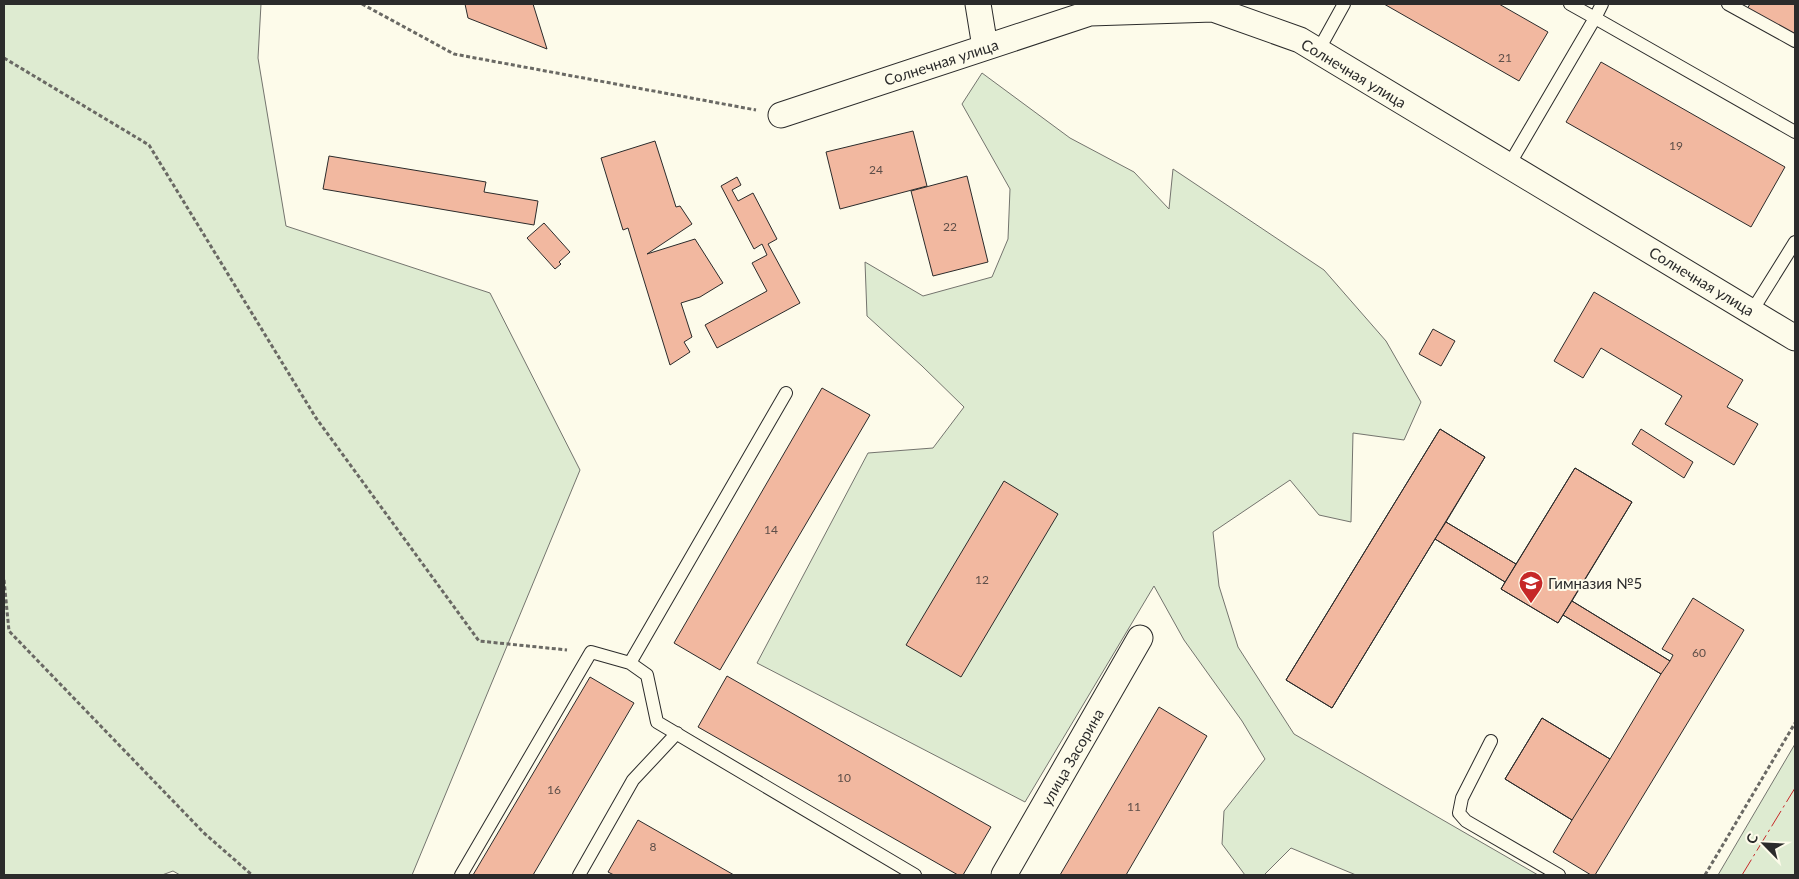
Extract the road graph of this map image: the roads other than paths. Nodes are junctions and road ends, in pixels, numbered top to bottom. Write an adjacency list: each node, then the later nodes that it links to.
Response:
1 (978, 4): 9 (street)
2 (1344, 4): 10 (lane)
3 (1570, 4): 7 (lane)
4 (1602, 4): 7 (lane)
5 (1728, 4): 8 (lane)
6 (1092, 8): 9 (street, Солнечная улица); 10 (street, Солнечная улица)
7 (1595, 18): 12 (lane); 13 (lane)
8 (1795, 42)
9 (985, 47): 11 (street, Солнечная улица)
10 (1318, 50): 13 (street, Солнечная улица)
11 (781, 115)
12 (1795, 132)
13 (1509, 165): 15 (street, Солнечная улица)
14 (1795, 242): 15 (lane)
15 (1752, 311): 16 (street, Солнечная улица)
16 (1795, 338)
17 (786, 393): 19 (lane)
18 (1140, 638): 25 (street, улица Засорина)
19 (630, 663): 20 (lane); 22 (lane)
20 (677, 733): 23 (lane); 24 (lane)
21 (1491, 740): 26 (lane)
22 (461, 875)
23 (579, 875)
24 (915, 875)
25 (1004, 875)
26 (1559, 875)

